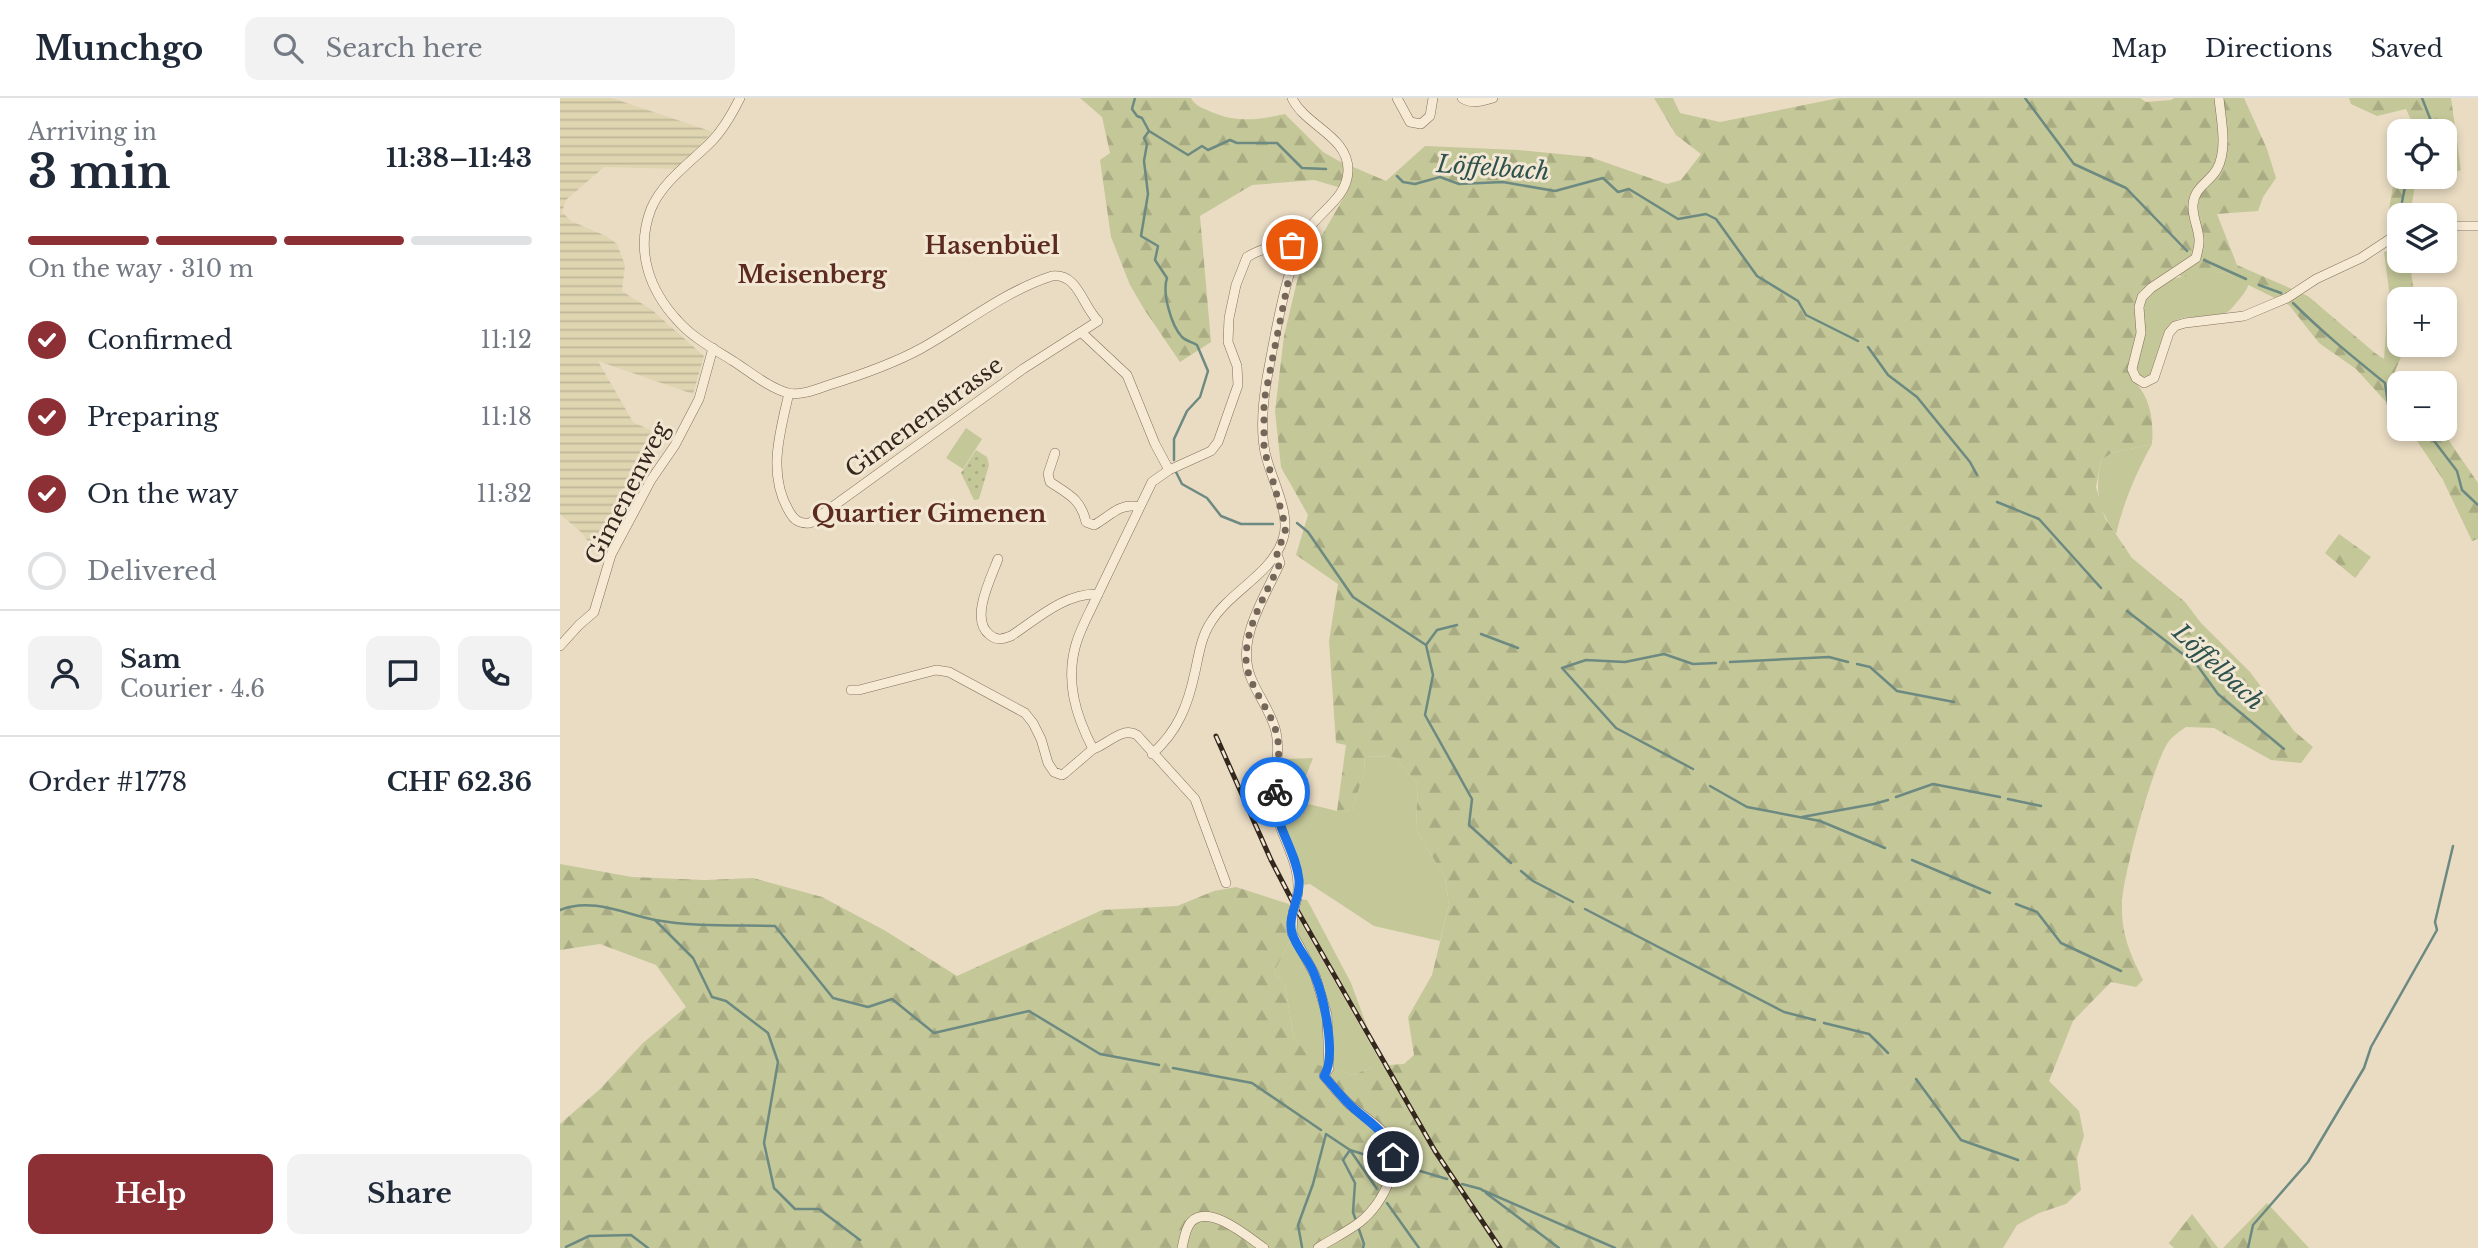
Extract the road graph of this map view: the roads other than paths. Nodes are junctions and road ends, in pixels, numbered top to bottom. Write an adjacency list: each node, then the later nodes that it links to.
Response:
1 (740, 98): 13 (street)
2 (1292, 98): 11 (street)
3 (1397, 98): 4 (street)
4 (1433, 98)
5 (1462, 98): 6 (street)
6 (1493, 98)
7 (2219, 98): 10 (street)
8 (2457, 226): 9 (street)
9 (2478, 226)
10 (2387, 241)
11 (1299, 246): 16 (street); 18 (street)
12 (1081, 332): 14 (street); 14 (street, Gimenenstrasse); 16 (street)
13 (713, 348): 14 (street); 21 (street, Gimenenweg)
14 (789, 393)
15 (1055, 453): 17 (street)
16 (1169, 470): 17 (street)
17 (1139, 507): 20 (street)
18 (1277, 554): 24 (street); 28 (street, bridge)
19 (998, 559): 20 (street)
20 (1098, 594): 23 (street)
21 (560, 646)
22 (851, 690): 23 (street)
23 (1093, 749): 24 (street)
24 (1152, 754): 25 (street)
25 (1226, 883)
26 (1182, 1248): 27 (street)
27 (1264, 1248)
28 (1318, 1248)

